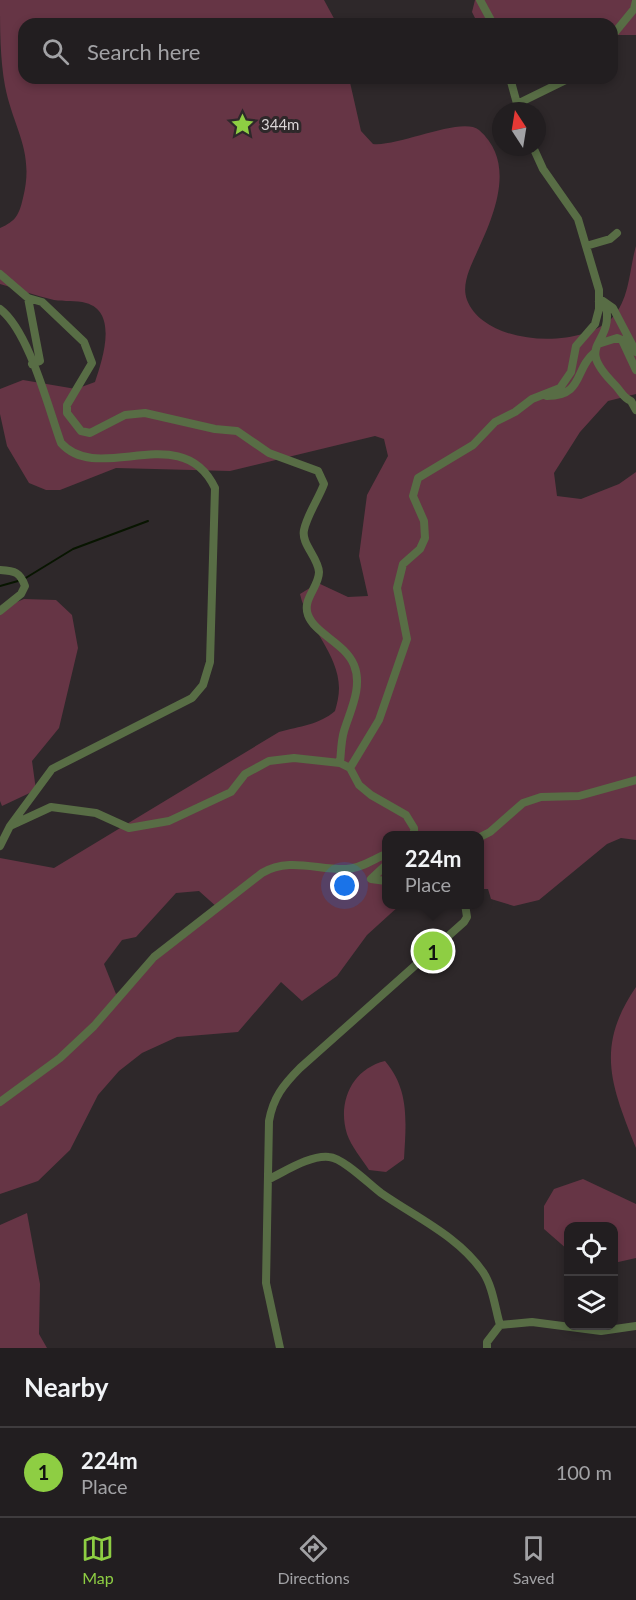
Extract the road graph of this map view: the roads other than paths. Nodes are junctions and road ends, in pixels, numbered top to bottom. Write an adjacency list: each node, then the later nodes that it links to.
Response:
1 (480, 0): 3 (street)
2 (636, 1): 4 (street)
3 (490, 18)
4 (618, 29)
5 (512, 84): 7 (street)
6 (559, 84): 8 (street)
7 (517, 102)
8 (527, 102)
9 (537, 156): 11 (street)
10 (617, 233): 11 (street)
11 (586, 246): 14 (street)
12 (0, 274): 13 (street)
13 (28, 298): 18 (street); 26 (street)
14 (599, 301): 16 (street); 17 (street); 21 (street)
15 (0, 309): 18 (street)
16 (596, 348): 19 (street); 21 (street); 22 (street)
17 (636, 352)
18 (32, 364): 29 (street)
19 (636, 370)
20 (636, 392): 22 (street)
21 (541, 396): 27 (street)
22 (631, 401): 23 (street)
23 (636, 410)
24 (0, 570): 25 (street)
25 (0, 611)
26 (340, 763): 27 (street); 29 (street)
27 (350, 768): 30 (street)
28 (636, 780): 31 (street)
29 (6, 831): 32 (street)
30 (414, 831)
31 (484, 835)
32 (0, 846)
33 (382, 856): 37 (street)
34 (382, 869): 35 (street)
35 (382, 880)
36 (466, 909): 38 (street)
37 (0, 1102)
38 (268, 1179): 39 (street); 41 (street)
39 (500, 1325): 40 (street); 42 (street)
40 (636, 1326)
41 (280, 1348)
42 (487, 1348)

